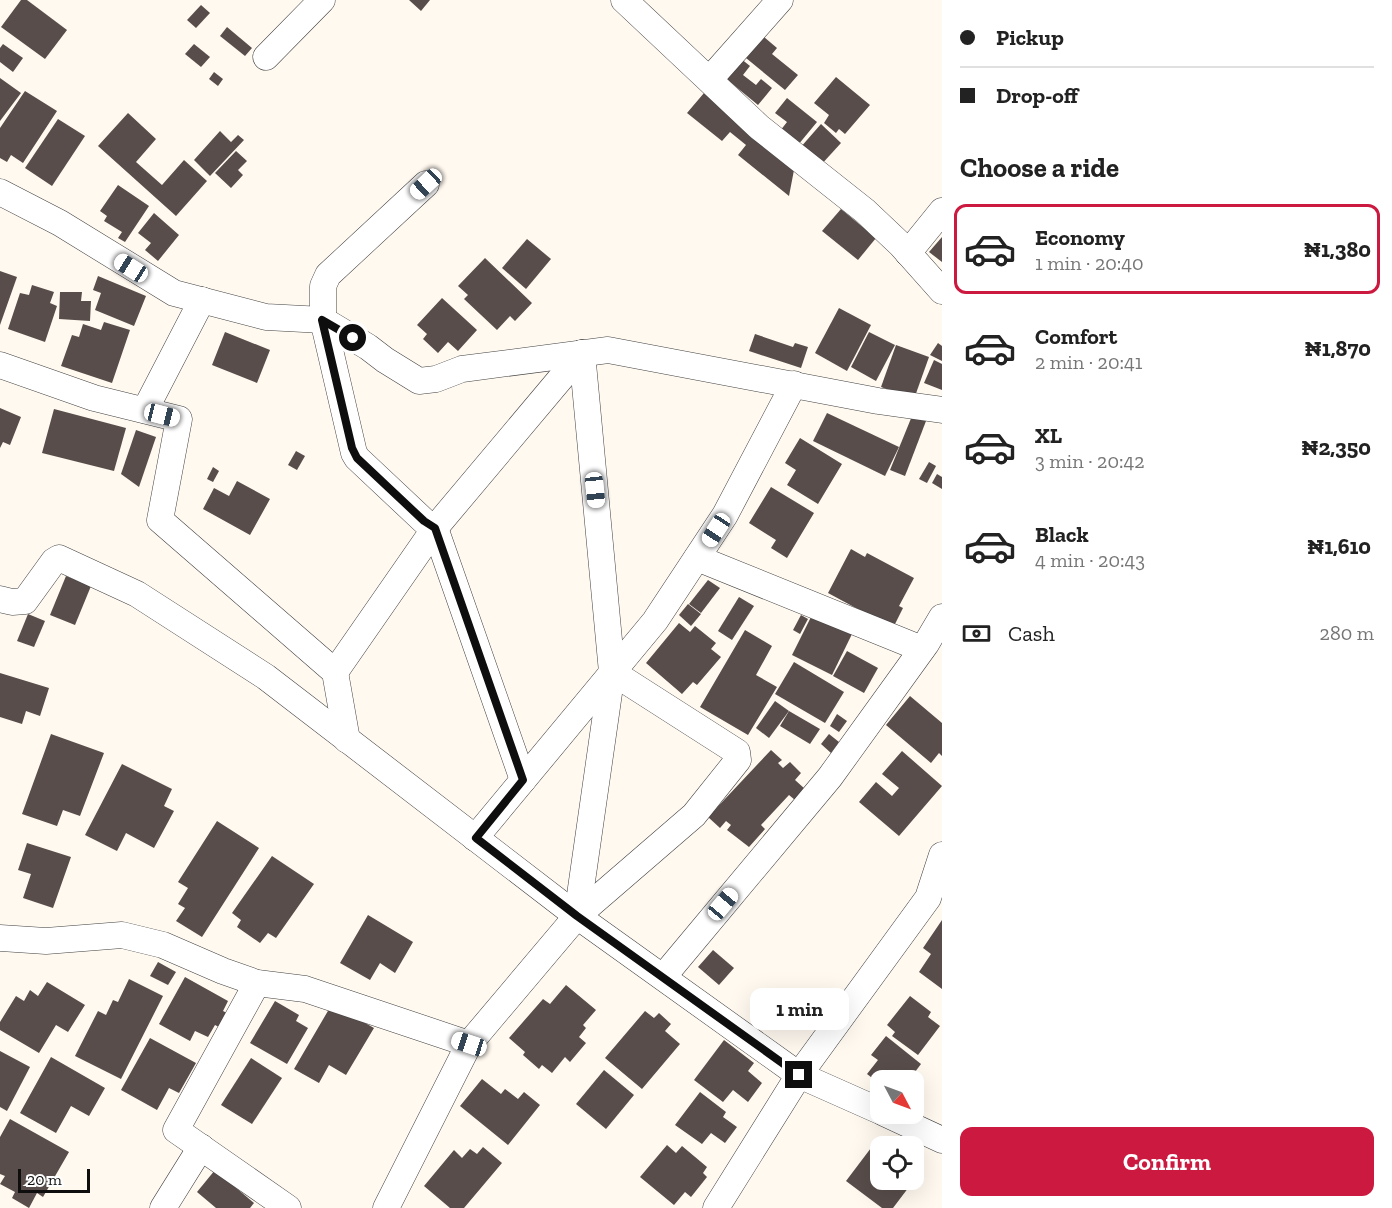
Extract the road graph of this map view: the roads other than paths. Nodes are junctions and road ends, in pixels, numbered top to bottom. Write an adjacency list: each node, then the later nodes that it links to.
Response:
1 (322, 0): 4 (street)
2 (624, 0): 5 (street)
3 (780, 0): 5 (street)
4 (266, 57)
5 (710, 80): 9 (street)
6 (426, 184): 12 (street)
7 (0, 192): 11 (street)
8 (942, 211): 9 (street)
9 (908, 253): 10 (street)
10 (942, 291)
11 (202, 300): 12 (street); 16 (street)
12 (322, 320): 13 (street); 18 (street)
13 (582, 353): 15 (street); 18 (street); 24 (street)
14 (0, 365): 16 (street)
15 (794, 384): 17 (street); 19 (street)
16 (145, 410): 23 (street)
17 (942, 410)
18 (435, 528): 23 (street); 26 (street)
19 (697, 558): 22 (street); 24 (street)
20 (0, 598): 25 (street)
21 (942, 617): 22 (street)
22 (922, 649): 31 (street)
23 (335, 672): 25 (street)
24 (612, 672): 26 (street); 29 (street); 29 (street)
25 (347, 740): 27 (street)
26 (523, 780): 27 (street)
27 (476, 838): 29 (street)
28 (942, 855): 34 (street)
29 (577, 916): 31 (street); 33 (street)
30 (0, 938): 32 (street)
31 (663, 977): 34 (street)
32 (257, 983): 33 (street); 38 (street)
33 (469, 1044): 41 (street)
34 (799, 1075): 35 (street); 42 (street)
35 (870, 1107)
36 (908, 1124): 37 (street)
37 (942, 1140)
38 (201, 1147): 39 (street); 40 (street)
39 (163, 1208)
40 (288, 1208)
41 (386, 1208)
42 (716, 1208)

